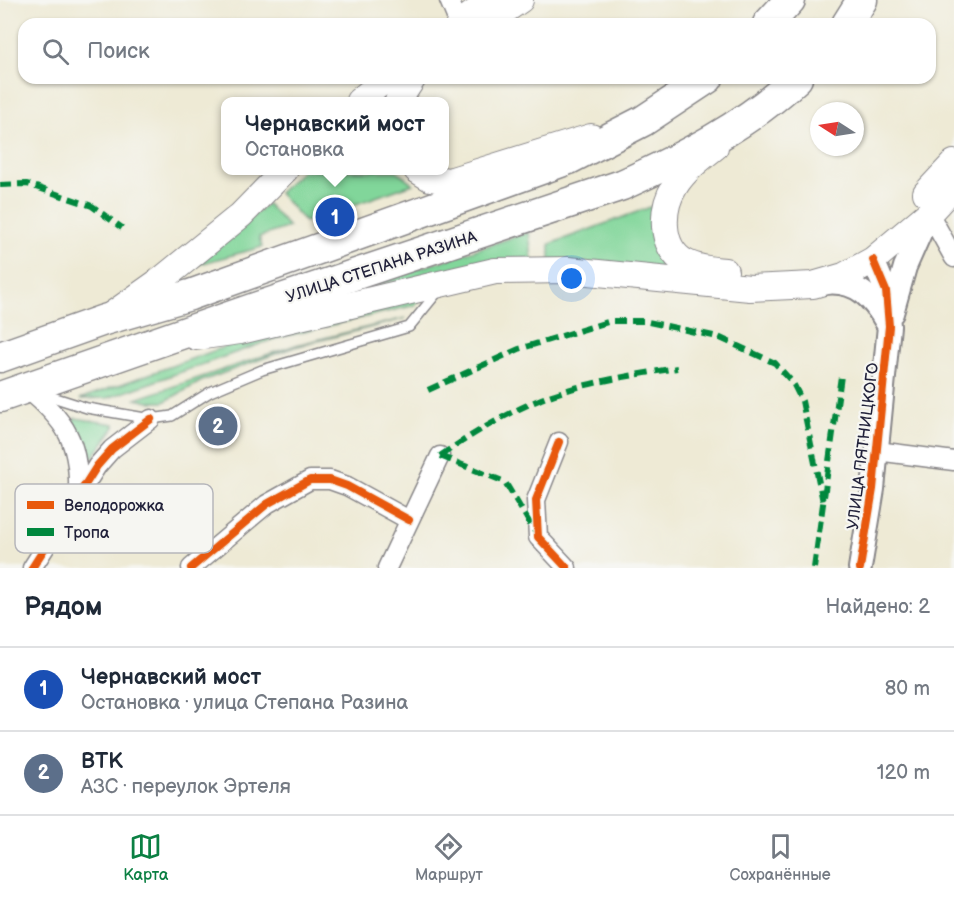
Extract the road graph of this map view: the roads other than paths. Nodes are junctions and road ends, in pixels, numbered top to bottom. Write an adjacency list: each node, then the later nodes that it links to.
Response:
1 (449, 0): 6 (street)
2 (492, 0): 7 (main road)
3 (520, 0): 8 (main road)
4 (790, 0): 9 (main road)
5 (862, 0): 10 (main road)
6 (456, 18)
7 (467, 18)
8 (494, 18)
9 (774, 18)
10 (851, 18)
11 (380, 84): 15 (main road)
12 (409, 84): 16 (main road)
13 (699, 84): 18 (main road)
14 (789, 84): 17 (main road, УЛИЦА СТЕПАНА РАЗИНА)
15 (365, 97)
16 (401, 97)
17 (753, 114): 24 (main road); 30 (main road, УЛИЦА СТЕПАНА РАЗИНА)
18 (643, 121): 21 (main road); 28 (main road)
19 (954, 163): 24 (main road)
20 (281, 175): 28 (main road)
21 (424, 175)
22 (954, 186): 23 (main road)
23 (929, 213): 24 (main road); 25 (street); 29 (street)
24 (869, 254): 27 (main road); 29 (street)
25 (954, 258)
26 (447, 281): 27 (main road); 30 (main road); 33 (lane)
27 (813, 285): 29 (street)
28 (104, 320): 31 (main road)
29 (889, 327): 35 (street, УЛИЦА ПЯТНИЦКОГО)
30 (160, 343): 32 (main road, УЛИЦА СТЕПАНА РАЗИНА)
31 (0, 357)
32 (13, 393): 33 (lane); 38 (street)
33 (151, 419): 39 (street)
34 (559, 442): 47 (street)
35 (877, 451): 37 (street); 48 (street, УЛИЦА ПЯТНИЦКОГО)
36 (440, 456): 40 (street)
37 (954, 461)
38 (78, 484)
39 (86, 484)
40 (409, 520): 41 (street); 46 (street)
41 (213, 549)
42 (41, 553): 44 (street)
43 (209, 553): 45 (street)
44 (32, 568)
45 (191, 568)
46 (387, 568)
47 (567, 568)
48 (860, 568)

